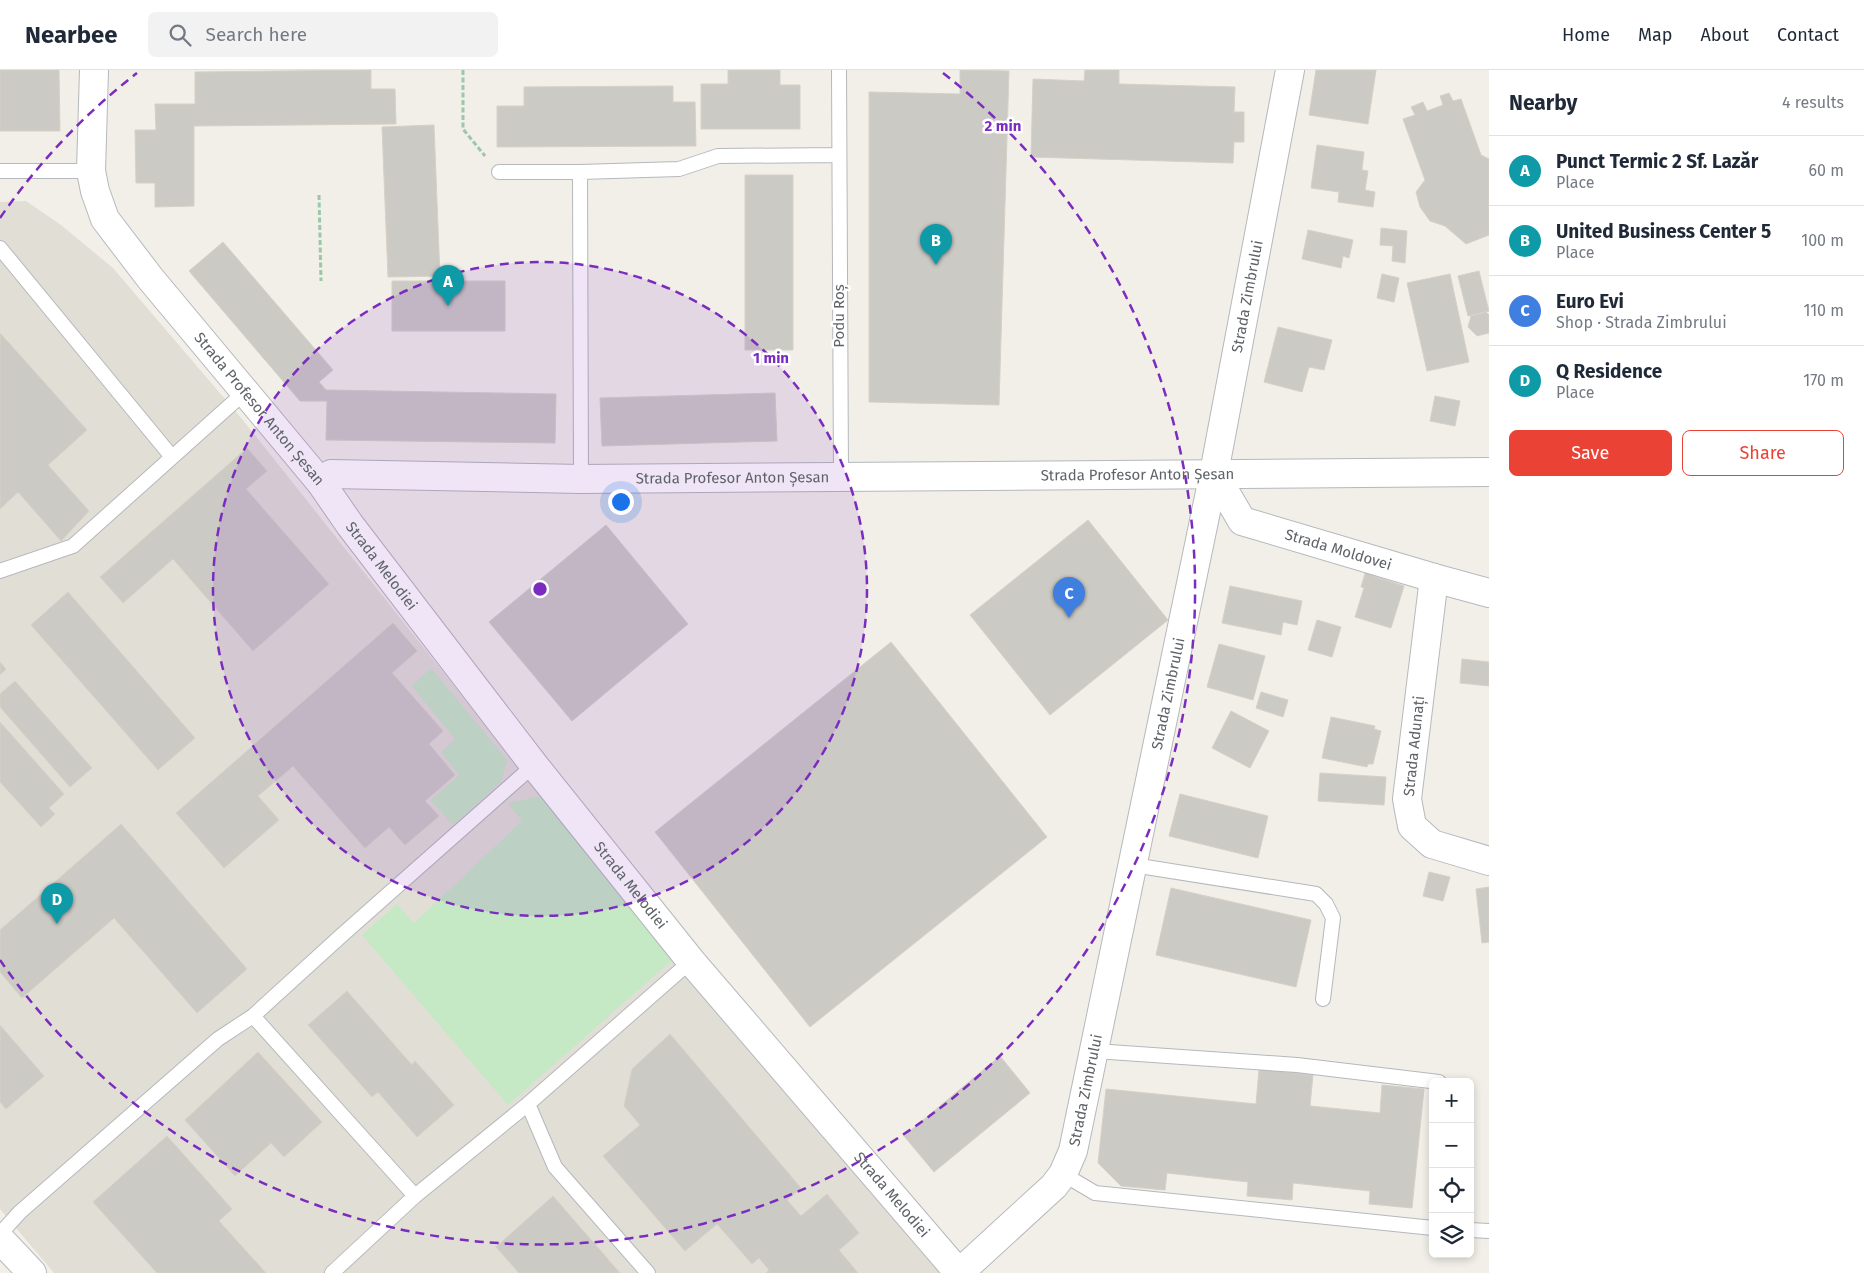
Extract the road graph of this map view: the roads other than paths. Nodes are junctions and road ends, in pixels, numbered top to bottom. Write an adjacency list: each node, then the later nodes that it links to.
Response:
1 (94, 70): 6 (street, Strada Profesor Anton Șesan)
2 (839, 70): 4 (lane, Podu Roș)
3 (1290, 70): 13 (street, Strada Zimbrului)
4 (838, 155): 8 (lane); 14 (lane, Podu Roș)
5 (0, 171): 6 (lane)
6 (91, 171): 10 (street, Strada Profesor Anton Șesan)
7 (499, 172): 8 (lane)
8 (580, 172): 15 (lane)
9 (0, 248): 11 (lane)
10 (245, 392): 11 (lane); 16 (street, Strada Profesor Anton Șesan)
11 (172, 457): 17 (lane)
12 (1489, 472): 13 (street, Strada Profesor Anton Șesan)
13 (1214, 473): 14 (street, Strada Profesor Anton Șesan); 18 (street, Strada Moldovei); 22 (street, Strada Zimbrului)
14 (841, 477): 15 (street, Strada Profesor Anton Șesan)
15 (581, 480): 16 (street, Strada Profesor Anton Șesan)
16 (321, 483): 20 (street, Strada Melodiei)
17 (0, 571)
18 (1434, 578): 19 (street, Strada Moldovei); 21 (street, Strada Adunați)
19 (1489, 593)
20 (534, 765): 23 (street, Strada Melodiei); 25 (lane)
21 (1489, 861)
22 (1133, 865): 24 (lane); 26 (street, Strada Zimbrului)
23 (691, 961): 28 (lane); 39 (street, Strada Melodiei)
24 (1323, 999)
25 (254, 1016): 30 (lane); 34 (lane)
26 (1095, 1051): 27 (lane); 29 (street, Strada Zimbrului)
27 (1429, 1081)
28 (528, 1104): 30 (lane); 38 (lane)
29 (1063, 1174): 31 (lane); 39 (street, Strada Zimbrului)
30 (414, 1196): 37 (lane)
31 (1429, 1228)
32 (1474, 1230): 33 (lane)
33 (1489, 1231)
34 (0, 1234)
35 (0, 1239): 36 (street)
36 (32, 1273)
37 (332, 1273)
38 (648, 1273)
39 (959, 1273)

